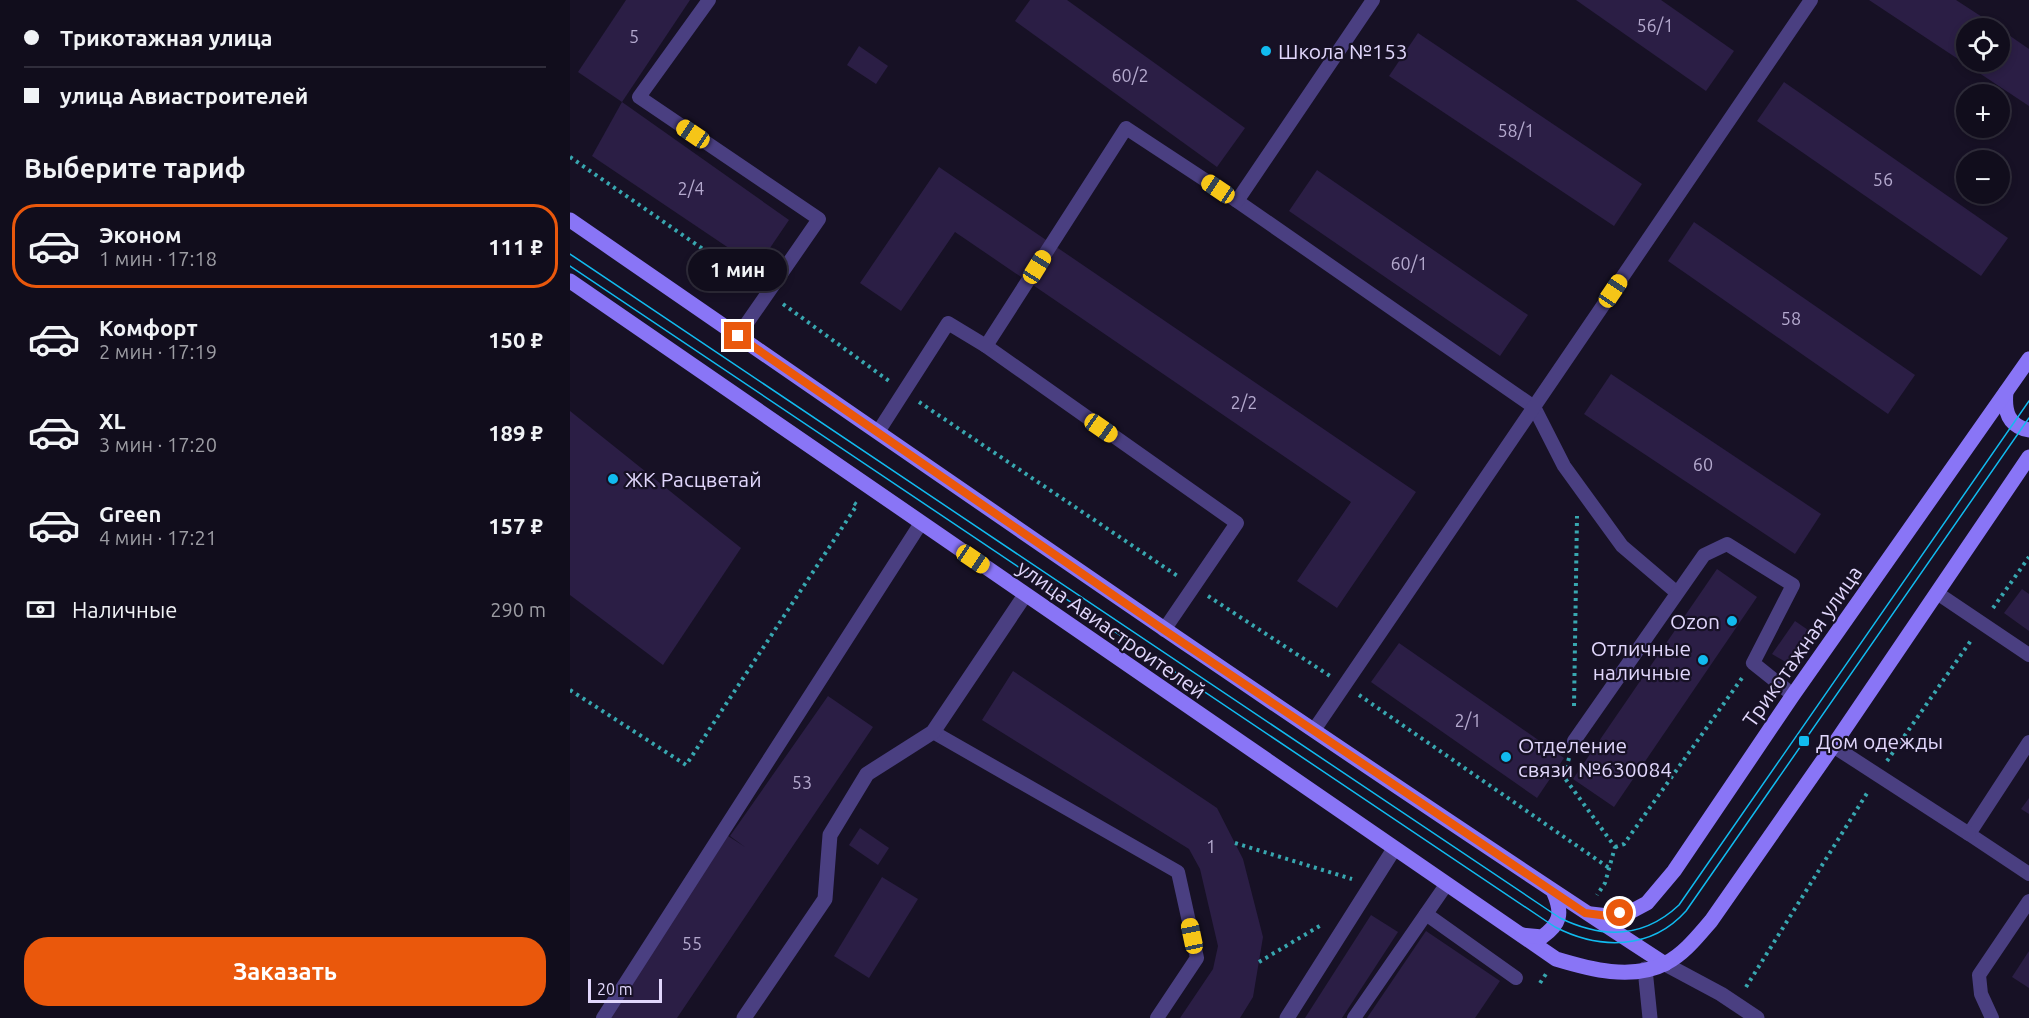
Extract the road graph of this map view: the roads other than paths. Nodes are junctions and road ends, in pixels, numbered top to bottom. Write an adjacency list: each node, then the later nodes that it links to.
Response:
1 (709, 0): 7 (lane)
2 (1374, 0): 4 (lane)
3 (1811, 0): 11 (lane)
4 (1237, 201): 8 (lane); 11 (lane)
5 (570, 220): 7 (main road, улица Авиастроителей)
6 (570, 281): 15 (main road, улица Авиастроителей)
7 (738, 336): 13 (main road, улица Авиастроителей)
8 (986, 346): 13 (lane); 19 (lane)
9 (2029, 359): 10 (main road, Трикотажная улица)
10 (2006, 392): 12 (main road); 21 (main road, Трикотажная улица)
11 (1534, 408): 16 (lane); 22 (lane)
12 (2029, 430)
13 (878, 432): 19 (main road, улица Авиастроителей)
14 (2029, 457): 17 (main road)
15 (921, 523): 18 (main road, улица Авиастроителей); 39 (lane)
16 (1676, 592): 21 (lane); 24 (lane)
17 (1937, 593): 20 (lane); 26 (main road)
18 (1025, 595): 23 (street); 28 (main road, улица Авиастроителей)
19 (1164, 630): 22 (main road, улица Авиастроителей)
20 (2029, 655)
21 (1793, 695): 33 (main road, Трикотажная улица)
22 (1314, 730): 31 (main road, улица Авиастроителей)
23 (933, 732): 40 (street); 41 (lane)
24 (1574, 741)
25 (2029, 742): 27 (lane)
26 (1833, 746): 27 (lane); 36 (main road)
27 (1969, 834): 29 (lane)
28 (1394, 849): 30 (main road, улица Авиастроителей); 42 (street)
29 (2029, 874)
30 (1446, 885): 34 (lane); 35 (main road, улица Авиастроителей)
31 (1554, 893): 33 (main road, улица Авиастроителей); 35 (main road)
32 (2029, 901): 46 (lane)
33 (1585, 913): 36 (main road, улица Авиастроителей)
34 (1426, 914): 38 (lane); 43 (lane)
35 (1519, 934): 37 (main road, улица Авиастроителей)
36 (1665, 964): 37 (main road); 45 (street)
37 (1645, 969): 44 (street)
38 (1516, 978)
39 (603, 1018)
40 (744, 1018)
41 (1157, 1018)
42 (1287, 1018)
43 (1354, 1018)
44 (1650, 1018)
45 (1757, 1018)
46 (1992, 1018)

